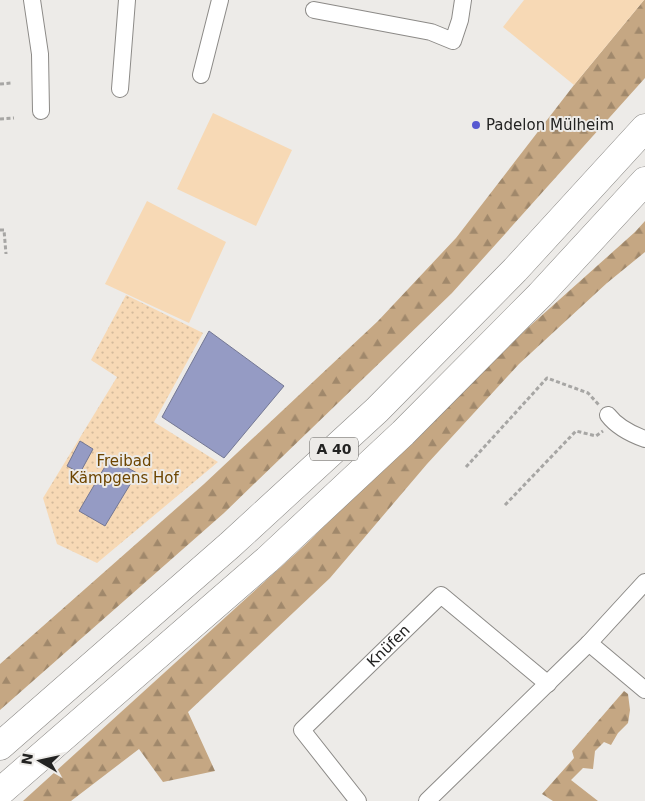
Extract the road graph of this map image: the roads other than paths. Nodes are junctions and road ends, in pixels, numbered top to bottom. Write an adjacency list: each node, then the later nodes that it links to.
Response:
1 (32, 0): 8 (street)
2 (127, 0): 7 (street)
3 (220, 0): 6 (street)
4 (463, 0): 5 (street)
5 (314, 10)
6 (201, 75)
7 (120, 89)
8 (41, 111)
9 (645, 128): 17 (highway, A 40)
10 (645, 181): 18 (highway, A 40)
11 (610, 419): 12 (street)
12 (645, 440)
13 (645, 582): 14 (street)
14 (589, 643): 15 (street); 16 (street)
15 (548, 684): 19 (street); 20 (street, Knüfen)
16 (645, 690)
17 (0, 746)
18 (0, 792)
19 (434, 799)
20 (358, 801)

